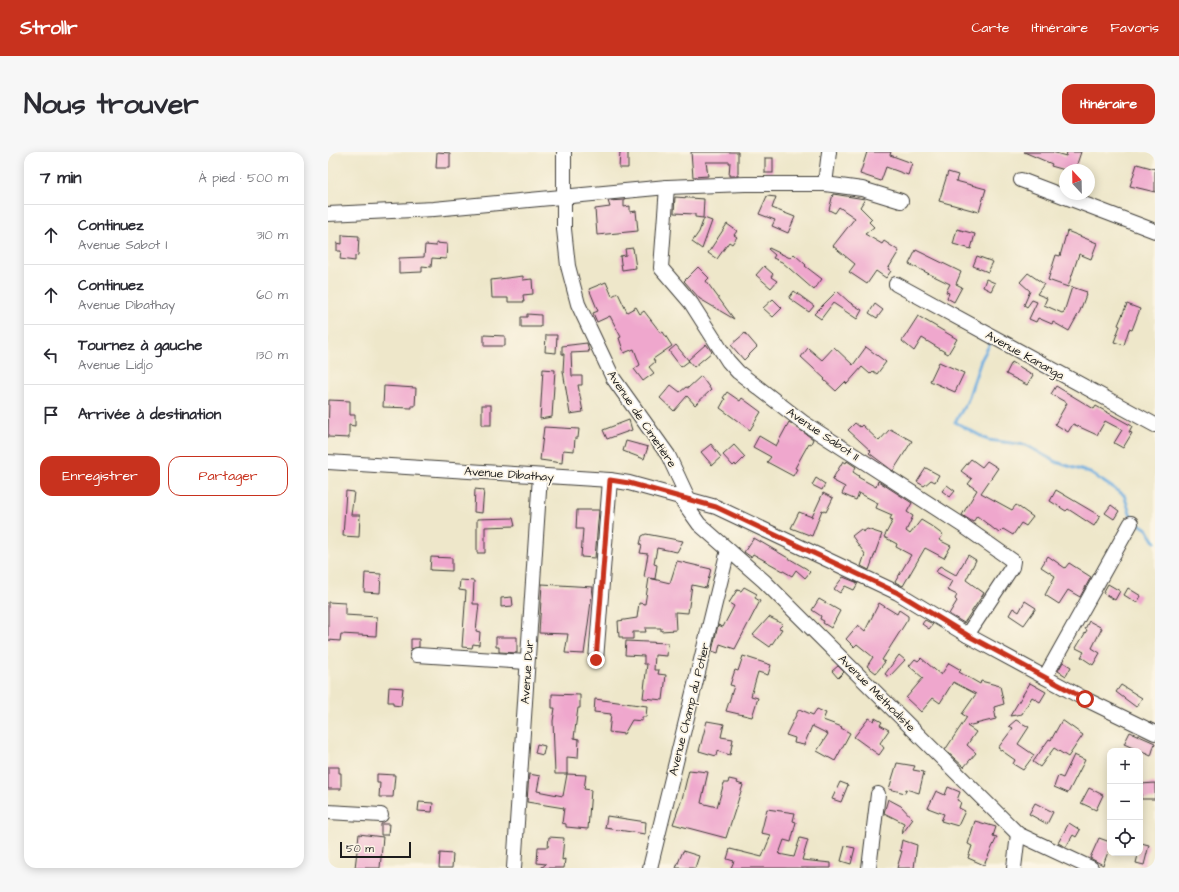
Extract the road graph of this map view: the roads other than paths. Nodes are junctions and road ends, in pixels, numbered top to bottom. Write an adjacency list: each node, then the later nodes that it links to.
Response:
1 (564, 152): 6 (street, Avenue de Cimetière)
2 (829, 152): 4 (street)
3 (1021, 180): 9 (street)
4 (825, 184): 5 (street); 7 (street)
5 (667, 187): 6 (street); 18 (street, Avenue Sabot II)
6 (565, 197): 8 (street); 15 (street, Avenue de Cimetière)
7 (902, 201)
8 (328, 214)
9 (1155, 231)
10 (896, 284): 11 (street, Avenue Kananga)
11 (1155, 426)
12 (328, 462): 13 (street, Avenue Dibathay)
13 (540, 476): 14 (street, Avenue Dibathay); 21 (street, Avenue Dur)
14 (610, 480): 15 (street, Avenue Dibathay); 20 (street)
15 (684, 497): 17 (street, Avenue Méthodiste); 18 (street, Avenue Dibathay)
16 (1131, 523): 22 (street)
17 (728, 550): 27 (street, Avenue Méthodiste); 29 (street, Avenue Champ du Potier)
18 (967, 635): 22 (street, Avenue Dibathay)
19 (417, 655): 21 (street)
20 (596, 660)
21 (527, 662): 28 (street, Avenue Dur)
22 (1045, 678): 23 (street, Avenue Dibathay)
23 (1155, 733)
24 (878, 794): 30 (street)
25 (328, 812): 26 (street)
26 (381, 815)
27 (1018, 834): 31 (street); 32 (street, Avenue Méthodiste)
28 (514, 868)
29 (650, 868)
30 (869, 868)
31 (1014, 868)
32 (1091, 868)

